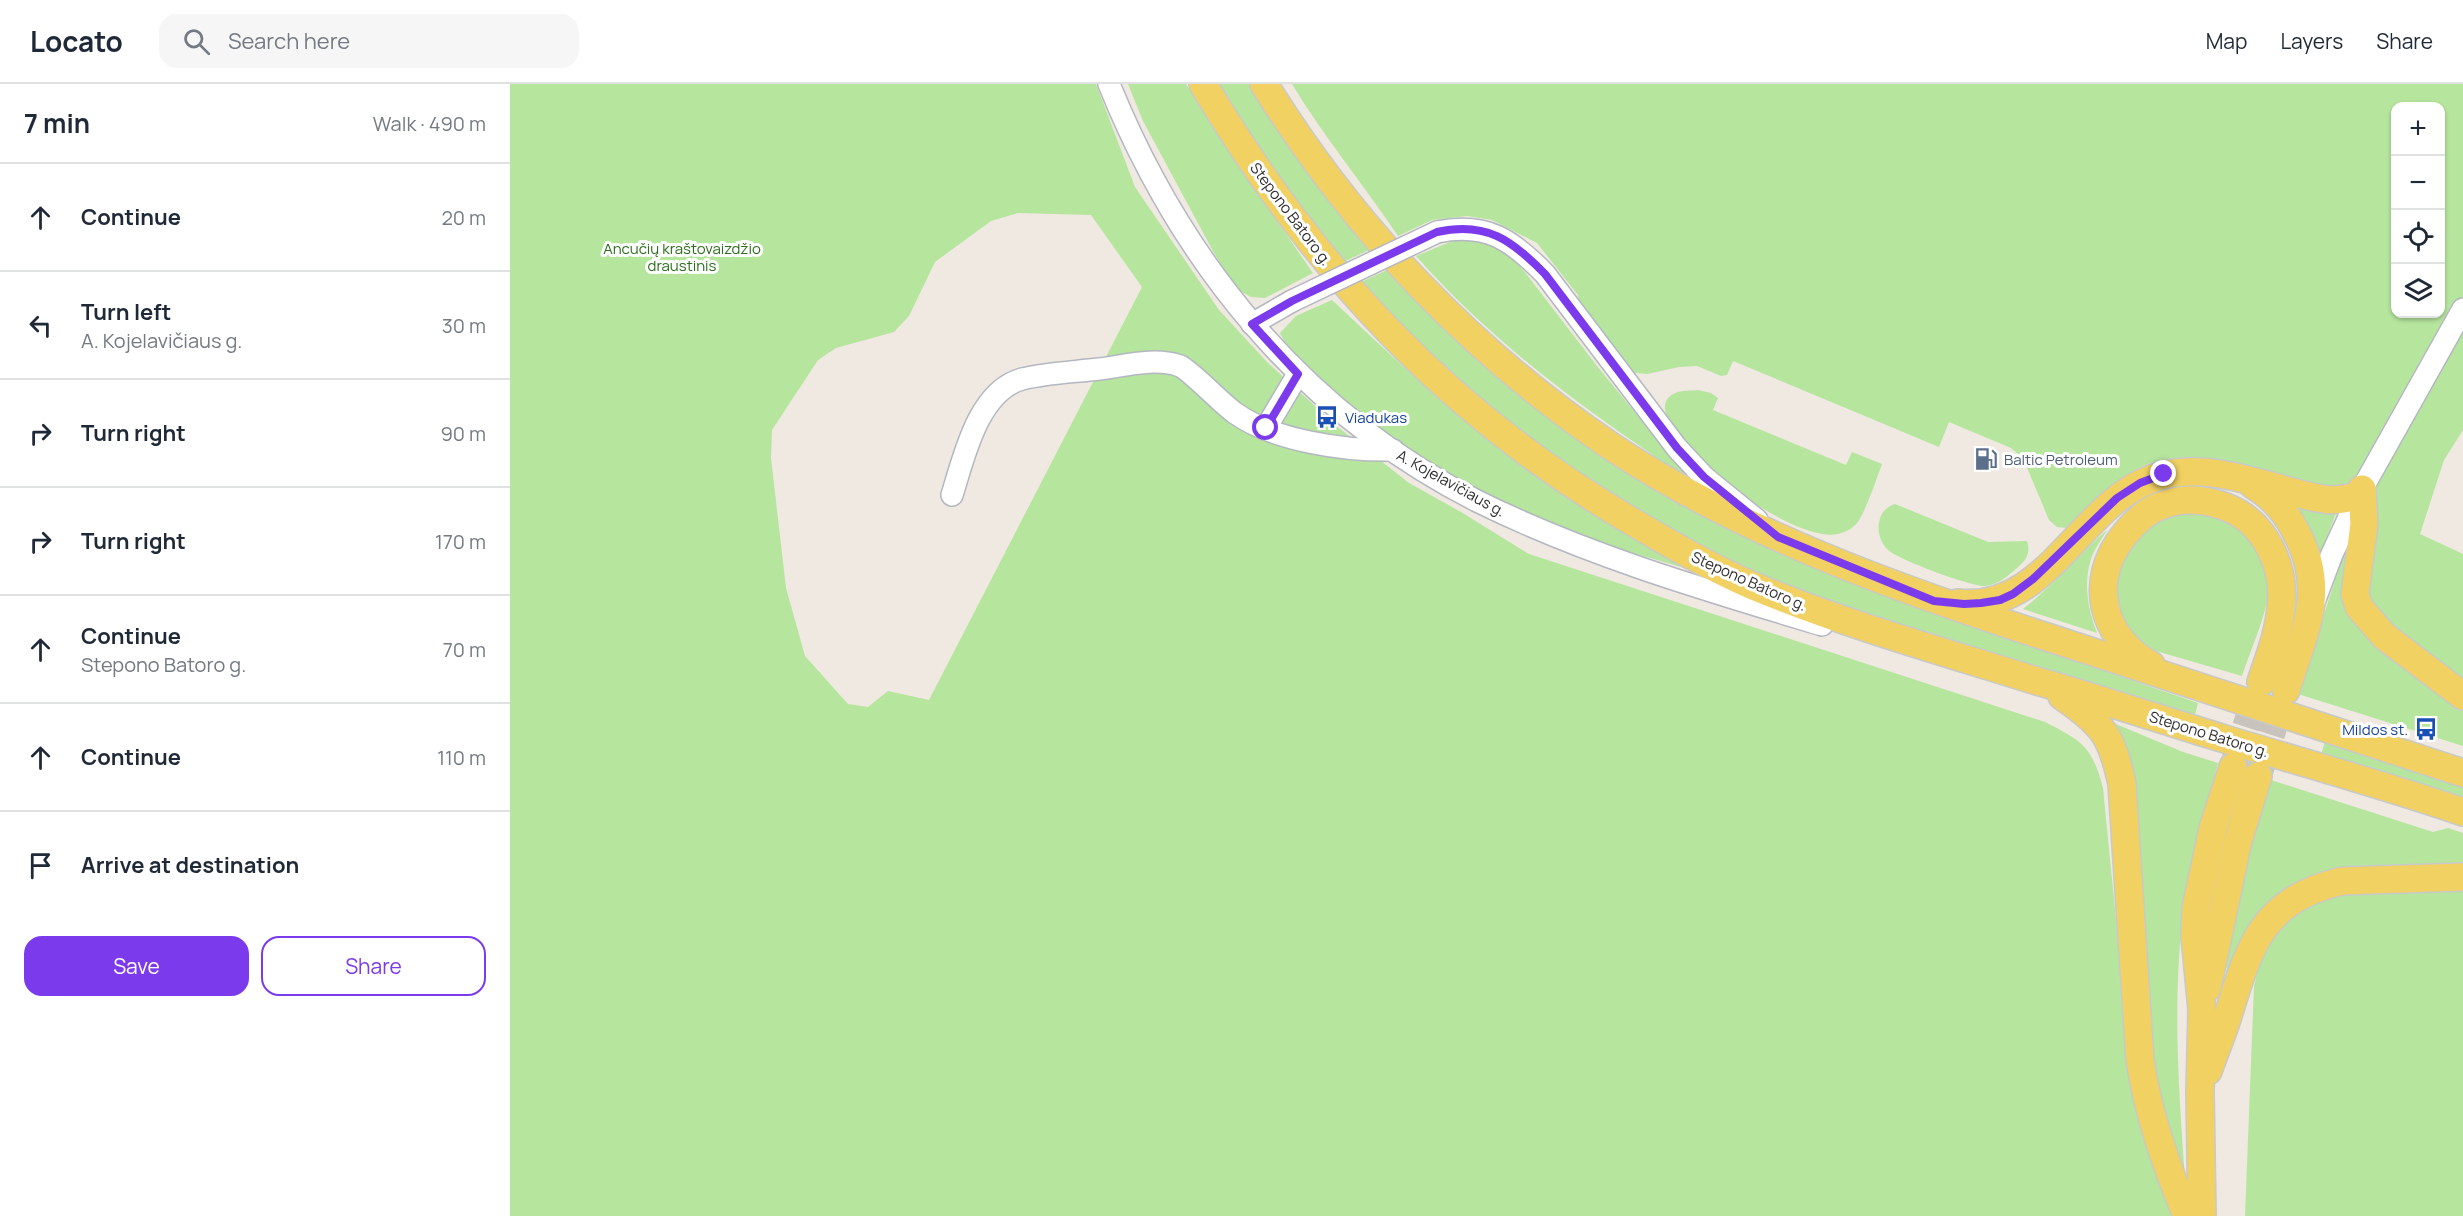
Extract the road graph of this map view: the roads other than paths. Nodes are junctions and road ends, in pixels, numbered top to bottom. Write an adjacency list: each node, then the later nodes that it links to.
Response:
1 (1109, 84): 5 (street, A. Kojelavičiaus g.)
2 (1203, 84): 15 (main road, Stepono Batoro g.)
3 (1264, 84): 12 (main road)
4 (2463, 309): 10 (street)
5 (1252, 324): 6 (street, A. Kojelavičiaus g.); 12 (street, bridge)
6 (1298, 374): 7 (street); 8 (street, A. Kojelavičiaus g.)
7 (1266, 428): 8 (street); 11 (street)
8 (1393, 450): 15 (street, A. Kojelavičiaus g.)
9 (2241, 478): 10 (main road); 13 (main road); 14 (main road)
10 (2361, 491): 14 (street); 18 (main road)
11 (952, 495)
12 (1778, 537): 13 (main road)
13 (1934, 601): 16 (main road)
14 (2310, 614): 16 (main road)
15 (1922, 647): 17 (main road, Stepono Batoro g.)
16 (2178, 680): 20 (main road)
17 (2038, 681): 22 (main road, Stepono Batoro g.); 26 (main road)
18 (2463, 696)
19 (2233, 767): 24 (main road)
20 (2463, 773)
21 (2258, 776): 24 (main road)
22 (2463, 812)
23 (2463, 877): 25 (main road)
24 (2202, 1010): 25 (main road)
25 (2200, 1092): 27 (main road)
26 (2187, 1216)
27 (2202, 1216)

